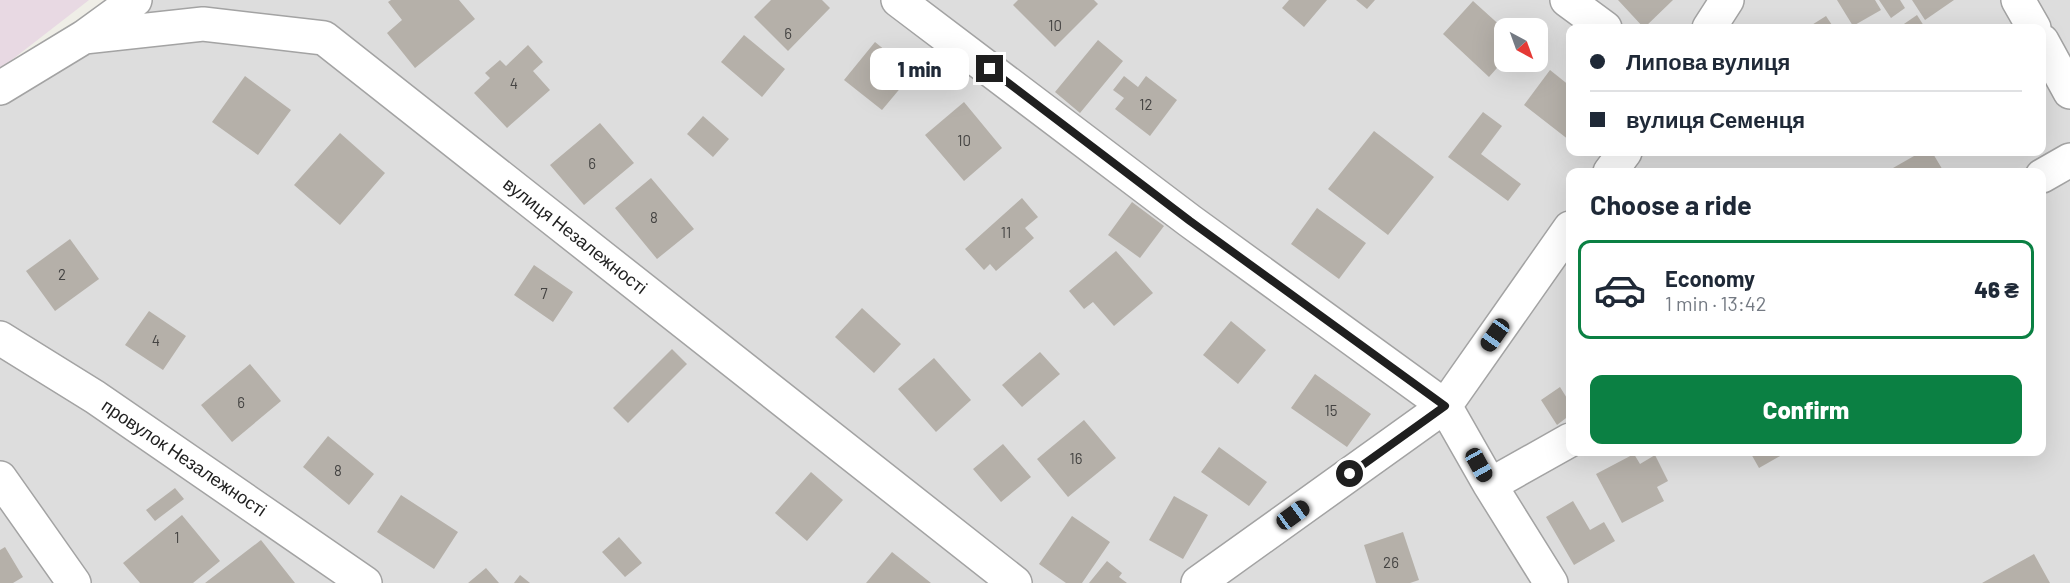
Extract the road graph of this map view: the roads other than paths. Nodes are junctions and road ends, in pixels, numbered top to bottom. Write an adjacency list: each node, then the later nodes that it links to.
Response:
1 (135, 0): 9 (street)
2 (898, 0): 17 (street)
3 (1566, 0): 6 (street)
4 (1727, 0): 7 (street)
5 (2018, 0): 8 (street)
6 (1599, 24)
7 (1712, 24)
8 (2032, 24)
9 (84, 37): 11 (street); 23 (street, вулиця Незалежності)
10 (2046, 48): 12 (street)
11 (0, 88)
12 (2070, 92)
13 (2070, 160): 14 (street)
14 (2046, 175)
15 (1566, 234): 17 (street)
16 (0, 338): 22 (street, провулок Незалежності)
17 (1445, 406): 20 (street); 24 (street)
18 (1566, 442): 20 (street)
19 (0, 478): 21 (street)
20 (1490, 485): 25 (street)
21 (74, 583)
22 (365, 583)
23 (1015, 583)
24 (1198, 583)
25 (1551, 583)

